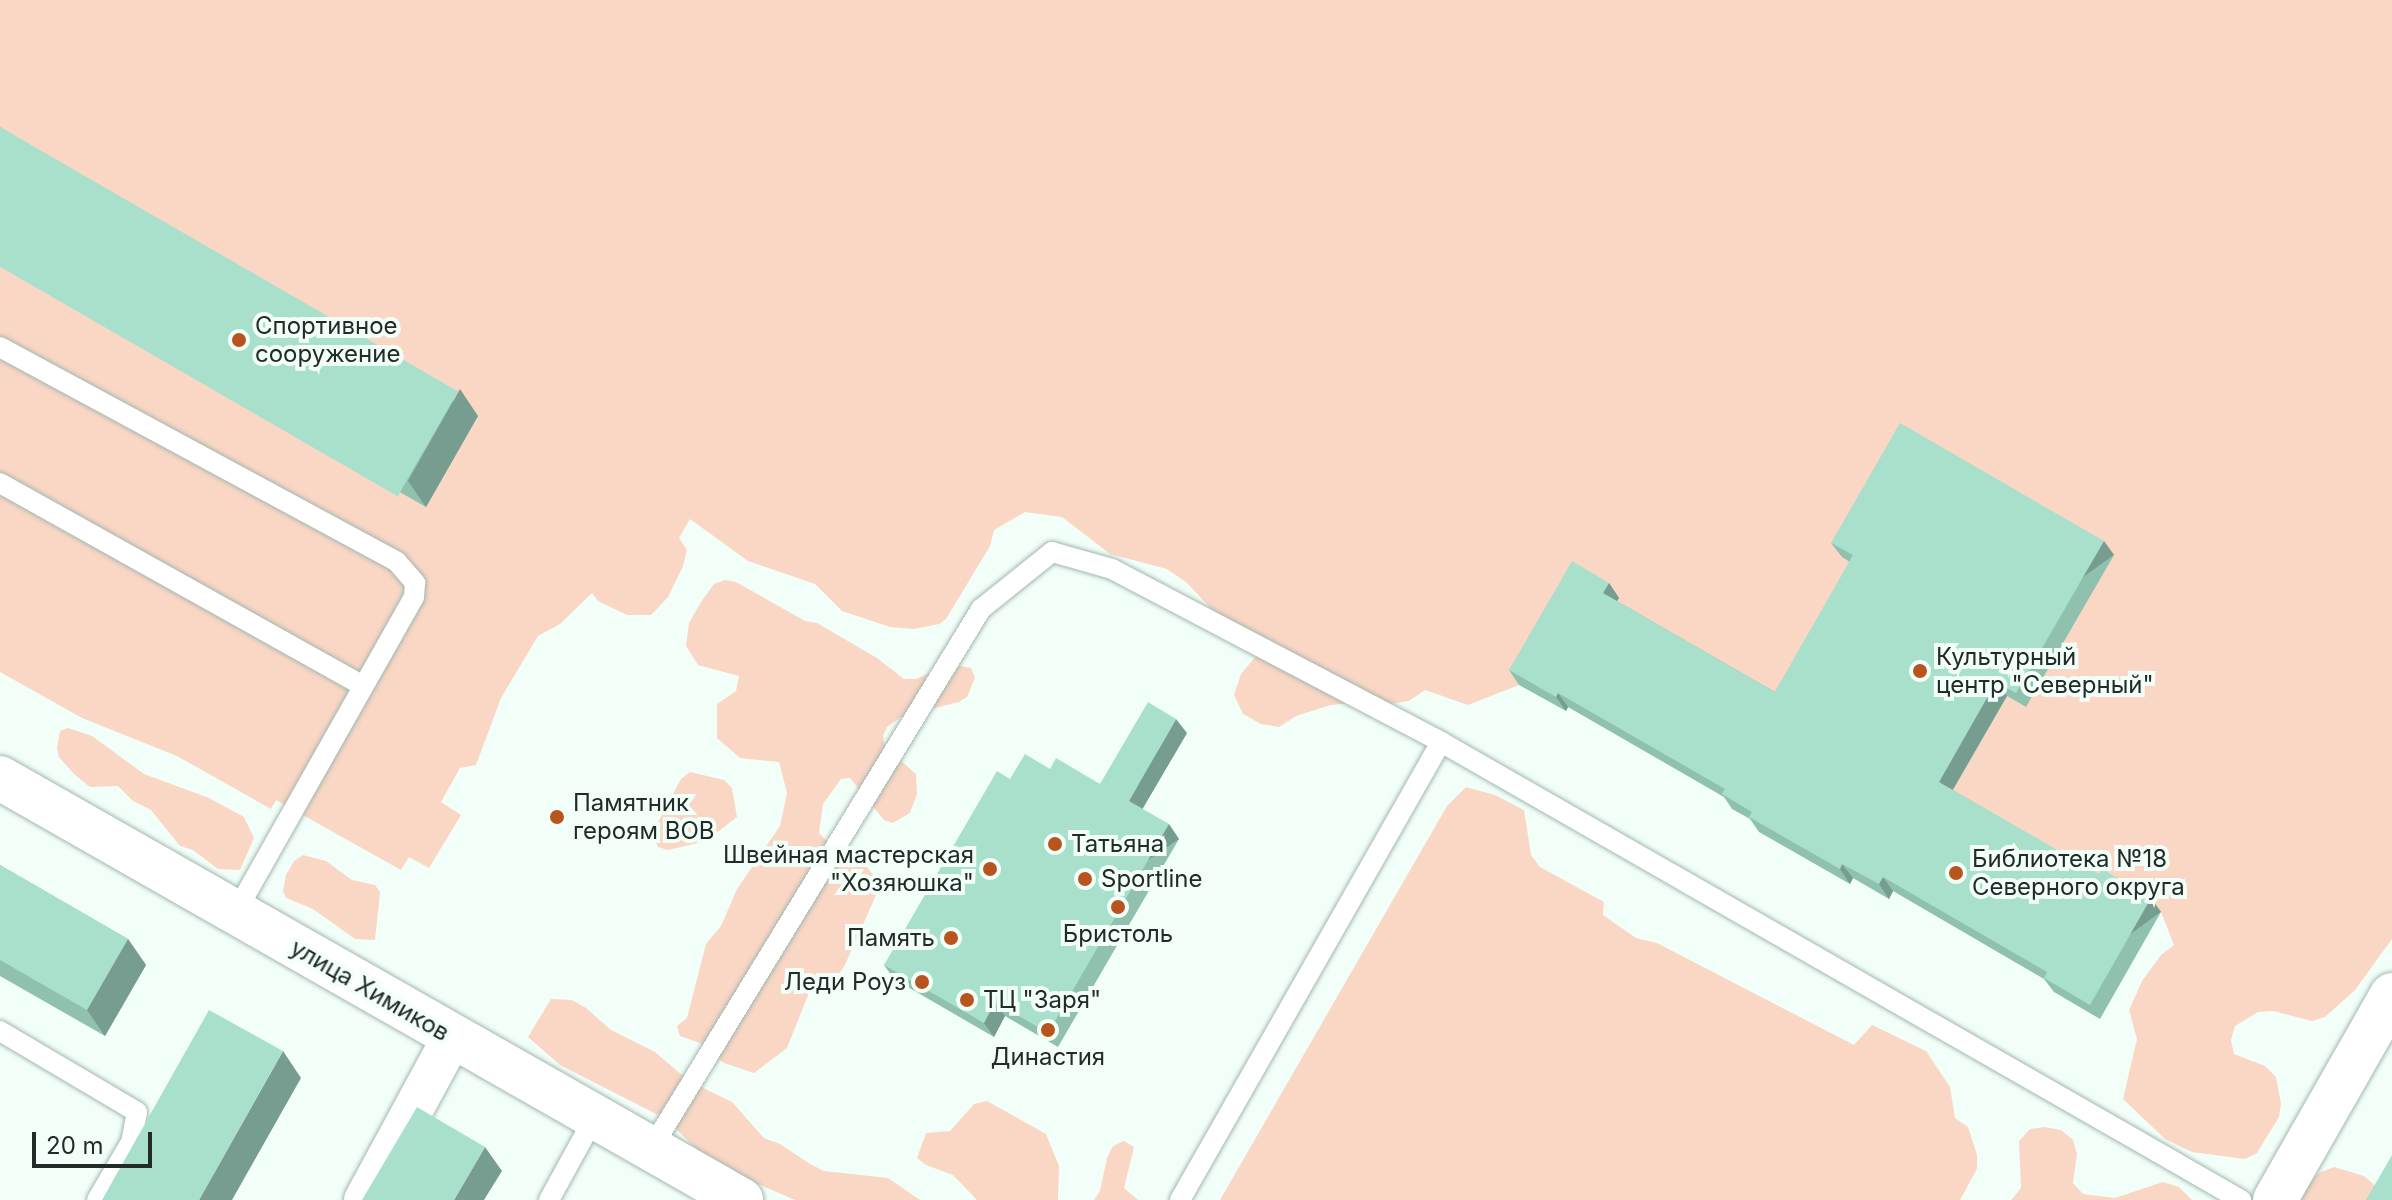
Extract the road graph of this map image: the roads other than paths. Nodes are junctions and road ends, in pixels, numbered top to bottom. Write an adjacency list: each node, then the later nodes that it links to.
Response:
1 (0, 347): 3 (lane)
2 (0, 483): 3 (lane)
3 (363, 686): 6 (lane)
4 (1441, 742): 12 (lane); 17 (lane); 18 (lane)
5 (0, 778): 6 (street, улица Химиков)
6 (236, 912): 9 (street, улица Химиков)
7 (2392, 995): 10 (street)
8 (0, 1031): 13 (lane)
9 (452, 1038): 11 (street, улица Химиков); 14 (street)
10 (2381, 1040): 19 (street)
11 (594, 1118): 12 (street, улица Химиков); 15 (lane)
12 (651, 1149): 16 (street, улица Химиков)
13 (97, 1200)
14 (364, 1200)
15 (549, 1200)
16 (741, 1200)
17 (1180, 1200)
18 (2241, 1200)
19 (2275, 1200)

